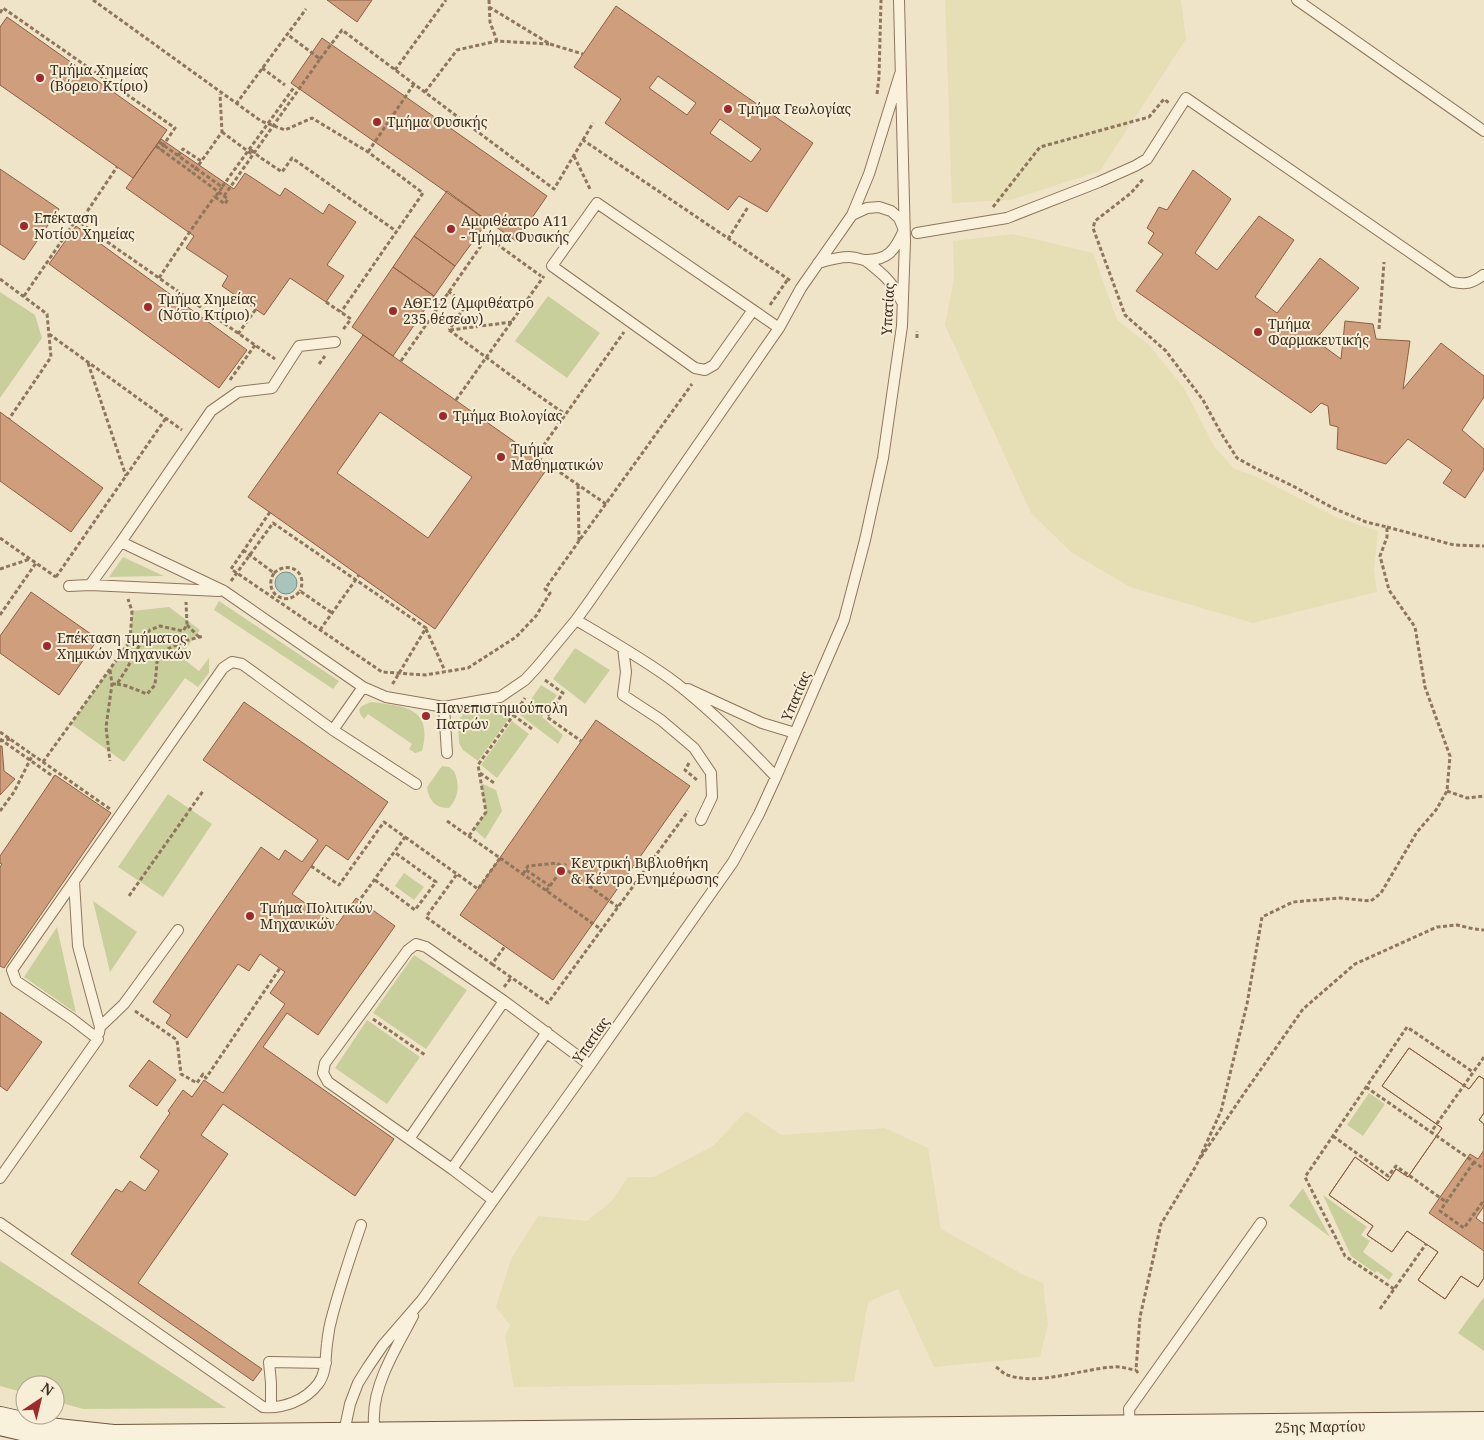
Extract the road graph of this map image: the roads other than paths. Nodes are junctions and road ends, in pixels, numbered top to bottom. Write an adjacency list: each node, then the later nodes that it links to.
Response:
1 (898, 0): 3 (lane, Υπατίας)
2 (1297, 0): 4 (lane)
3 (900, 74): 5 (lane); 6 (lane, Υπατίας)
4 (1484, 132)
5 (852, 215): 6 (lane); 9 (lane)
6 (904, 230): 8 (lane); 11 (lane, Υπατίας)
7 (917, 233): 10 (lane)
8 (865, 260): 9 (lane); 11 (lane)
9 (818, 264): 13 (lane)
10 (1484, 275)
11 (903, 303): 25 (lane, Υπατίας)
12 (753, 310): 12 (lane); 13 (lane)
13 (779, 328): 19 (lane)
14 (335, 342): 15 (lane)
15 (121, 542): 16 (lane); 18 (lane)
16 (90, 585): 17 (lane); 18 (lane)
17 (68, 586)
18 (224, 591): 22 (lane)
19 (576, 620): 20 (lane); 23 (lane)
20 (623, 648): 21 (lane); 29 (lane)
21 (676, 683): 25 (lane); 27 (lane)
22 (363, 687): 23 (lane); 24 (lane)
23 (444, 708): 26 (lane)
24 (333, 730): 28 (lane); 30 (lane)
25 (795, 733): 27 (lane, Υπατίας)
26 (447, 753)
27 (776, 776): 36 (lane, Υπατίας)
28 (416, 784)
29 (701, 820)
30 (74, 882): 33 (lane); 35 (lane)
31 (178, 930): 33 (lane)
32 (504, 1001): 34 (lane); 37 (lane); 37 (lane)
33 (100, 1027): 35 (lane)
34 (547, 1032): 36 (lane); 38 (lane)
35 (98, 1039): 39 (lane)
36 (590, 1065): 40 (lane, Υπατίας)
37 (409, 1139): 38 (lane)
38 (452, 1169): 40 (lane)
39 (0, 1178)
40 (494, 1200): 44 (lane, Υπατίας)
41 (0, 1223): 46 (lane)
42 (1261, 1223): 49 (lane)
43 (361, 1225): 45 (lane)
44 (422, 1300): 50 (lane, Υπατίας); 51 (lane, Υπατίας)
45 (326, 1362): 46 (lane); 46 (lane)
46 (271, 1407)
47 (0, 1421): 51 (street, 25ης Μαρτίου)
48 (1484, 1426): 49 (street, 25ης Μαρτίου)
49 (1130, 1429): 50 (street, 25ης Μαρτίου)
50 (376, 1437): 51 (street, 25ης Μαρτίου)
51 (343, 1438)

